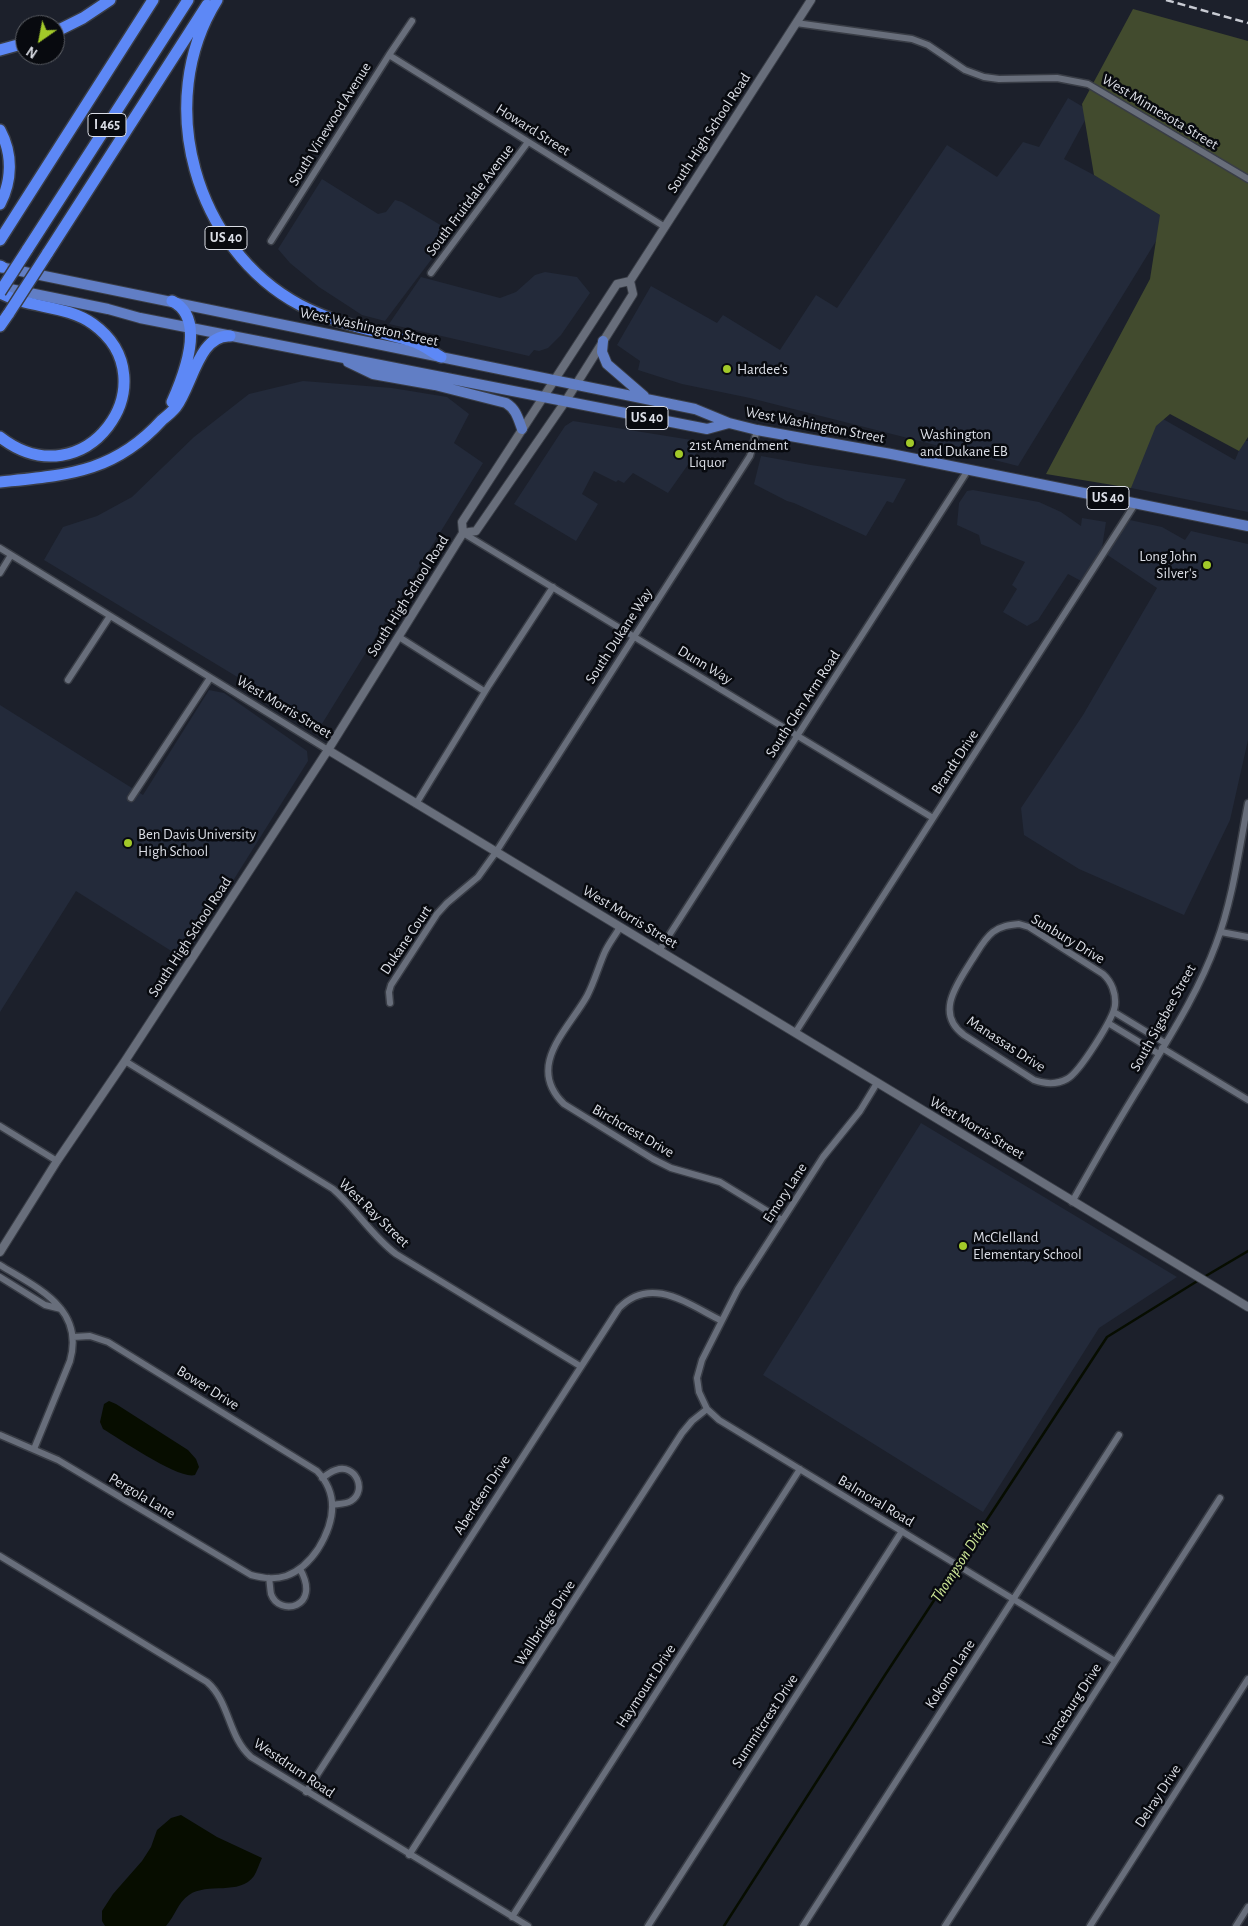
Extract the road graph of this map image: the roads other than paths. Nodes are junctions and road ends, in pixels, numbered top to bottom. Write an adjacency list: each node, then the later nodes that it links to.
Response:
1 (110, 0): 9 (highway)
2 (153, 0): 18 (highway, I 465)
3 (188, 0): 24 (highway, I 465, bridge)
4 (210, 0): 26 (highway, bridge)
5 (217, 0): 31 (highway, US 40)
6 (811, 0): 8 (street, South High School Road)
7 (412, 21): 12 (street, South Vinewood Avenue)
8 (796, 23): 15 (street, West Minnesota Street); 17 (street, South High School Road)
9 (65, 27)
10 (15, 46): 11 (highway)
11 (0, 50)
12 (389, 55): 14 (street, Howard Street); 19 (street, South Vinewood Avenue)
13 (0, 130): 16 (highway)
14 (528, 142): 17 (street, Howard Street); 21 (street, South Fruitdale Avenue)
15 (1248, 179)
16 (0, 204)
17 (665, 227): 22 (street, South High School Road)
18 (0, 240)
19 (272, 240)
20 (1, 267): 25 (main road, West Washington Street)
21 (431, 273)
22 (630, 281): 29 (street, South High School Road); 32 (street, South High School Road)
23 (0, 287): 27 (main road, West Washington Street / US 40)
24 (0, 292): 41 (highway)
25 (172, 301): 27 (highway); 31 (main road, West Washington Street)
26 (0, 326)
27 (190, 328): 28 (main road, West Washington Street / US 40); 37 (highway)
28 (230, 336): 30 (main road, West Washington Street / US 40); 37 (highway)
29 (604, 341): 33 (street, South High School Road); 35 (main road)
30 (333, 355): 34 (main road, West Washington Street / US 40); 39 (main road)
31 (441, 357): 32 (main road, West Washington Street)
32 (554, 380): 33 (main road, West Washington Street); 34 (street, South High School Road)
33 (576, 384): 35 (main road, West Washington Street); 36 (street, South High School Road)
34 (542, 397): 36 (main road, West Washington Street / US 40); 39 (street, South High School Road)
35 (646, 398): 38 (main road, West Washington Street)
36 (565, 402): 38 (main road, West Washington Street / US 40); 46 (street, South High School Road)
37 (164, 419): 43 (highway)
38 (729, 423): 40 (main road, West Washington Street / US 40)
39 (522, 429): 46 (street, South High School Road)
40 (757, 430): 42 (main road, West Washington Street / US 40); 52 (street, South Dukane Way)
41 (0, 437)
42 (968, 470): 44 (main road, West Washington Street / US 40); 57 (street, South Glen Arm Road)
43 (0, 482)
44 (1135, 504): 45 (main road, West Washington Street / US 40); 62 (street, Brandt Drive)
45 (1248, 526)
46 (464, 533): 50 (street, Dunn Way); 53 (street, South High School Road)
47 (0, 548): 48 (street, West Morris Street)
48 (12, 555): 49 (street); 51 (street, West Morris Street)
49 (0, 573)
50 (553, 587): 52 (street, Dunn Way); 56 (street)
51 (110, 616): 54 (street, West Morris Street); 55 (street)
52 (634, 636): 57 (street, Dunn Way); 63 (street, South Dukane Way)
53 (399, 637): 56 (street); 58 (street, South High School Road)
54 (210, 678): 58 (street, West Morris Street); 59 (street)
55 (68, 680)
56 (484, 691): 61 (street)
57 (797, 736): 62 (street, Dunn Way); 67 (street, South Glen Arm Road)
58 (328, 750): 61 (street, West Morris Street); 74 (street, South High School Road)
59 (131, 798)
60 (1248, 803): 65 (street, South Sigsbee Street)
61 (416, 804): 63 (street, West Morris Street)
62 (933, 818): 72 (street, Brandt Drive)
63 (496, 852): 64 (street, West Morris Street); 68 (street, Dukane Court)
64 (620, 927): 67 (street, West Morris Street); 80 (street, Birchcrest Drive)
65 (1220, 932): 66 (street); 73 (street, South Sigsbee Street)
66 (1248, 937)
67 (659, 951): 72 (street, West Morris Street)
68 (390, 1003)
69 (1114, 1012): 70 (street, Sunbury Drive); 71 (street); 73 (street)
70 (951, 1016): 71 (street, Manassas Drive)
71 (1108, 1023): 73 (street)
72 (795, 1033): 75 (street, West Morris Street)
73 (1162, 1049): 76 (street); 79 (street, South Sigsbee Street)
74 (125, 1061): 78 (street, South High School Road); 88 (street, West Ray Street)
75 (878, 1083): 79 (street, West Morris Street); 80 (street, Emory Lane)
76 (1248, 1100)
77 (0, 1126): 78 (street)
78 (57, 1161): 81 (street, South High School Road)
79 (1072, 1202): 84 (street, West Morris Street)
80 (782, 1220): 86 (street, Emory Lane)
81 (0, 1252)
82 (0, 1265): 85 (street)
83 (0, 1277): 85 (street)
84 (1248, 1307)
85 (61, 1309): 87 (street)
86 (720, 1320): 88 (street, Aberdeen Drive); 89 (street)
87 (73, 1337): 92 (street); 94 (street, Bower Drive)
88 (580, 1366): 105 (street, Aberdeen Drive)
89 (707, 1409): 93 (street, Balmoral Road); 106 (street, Wallbridge Drive)
90 (0, 1435): 92 (street, Pergola Lane)
91 (1119, 1436): 102 (street, Kokomo Lane)
92 (34, 1449): 101 (street, Pergola Lane)
93 (800, 1470): 97 (street, Balmoral Road); 108 (street, Haymount Drive)
94 (322, 1478): 96 (street, Bower Drive); 96 (street)
95 (1220, 1498): 103 (street, Vanceburg Drive)
96 (332, 1505): 98 (street, Bower Drive)
97 (902, 1531): 102 (street, Balmoral Road); 109 (street, Summitcrest Drive)
98 (320, 1546): 100 (street, Pergola Lane)
99 (0, 1556): 105 (street, Westdrum Road)
100 (300, 1569): 101 (street, Pergola Lane); 101 (street)
101 (270, 1578)
102 (1013, 1599): 103 (street, Balmoral Road); 111 (street, Kokomo Lane)
103 (1115, 1661): 112 (street, Vanceburg Drive)
104 (1248, 1679): 113 (street, Delray Drive)
105 (306, 1792): 106 (street, Westdrum Road)
106 (409, 1855): 108 (street, Westdrum Road)
107 (1248, 1907): 114 (street)
108 (512, 1917): 110 (street, Westdrum Road)
109 (650, 1925)
110 (528, 1926)
111 (803, 1926)
112 (945, 1926)
113 (1090, 1926)
114 (1236, 1926)

